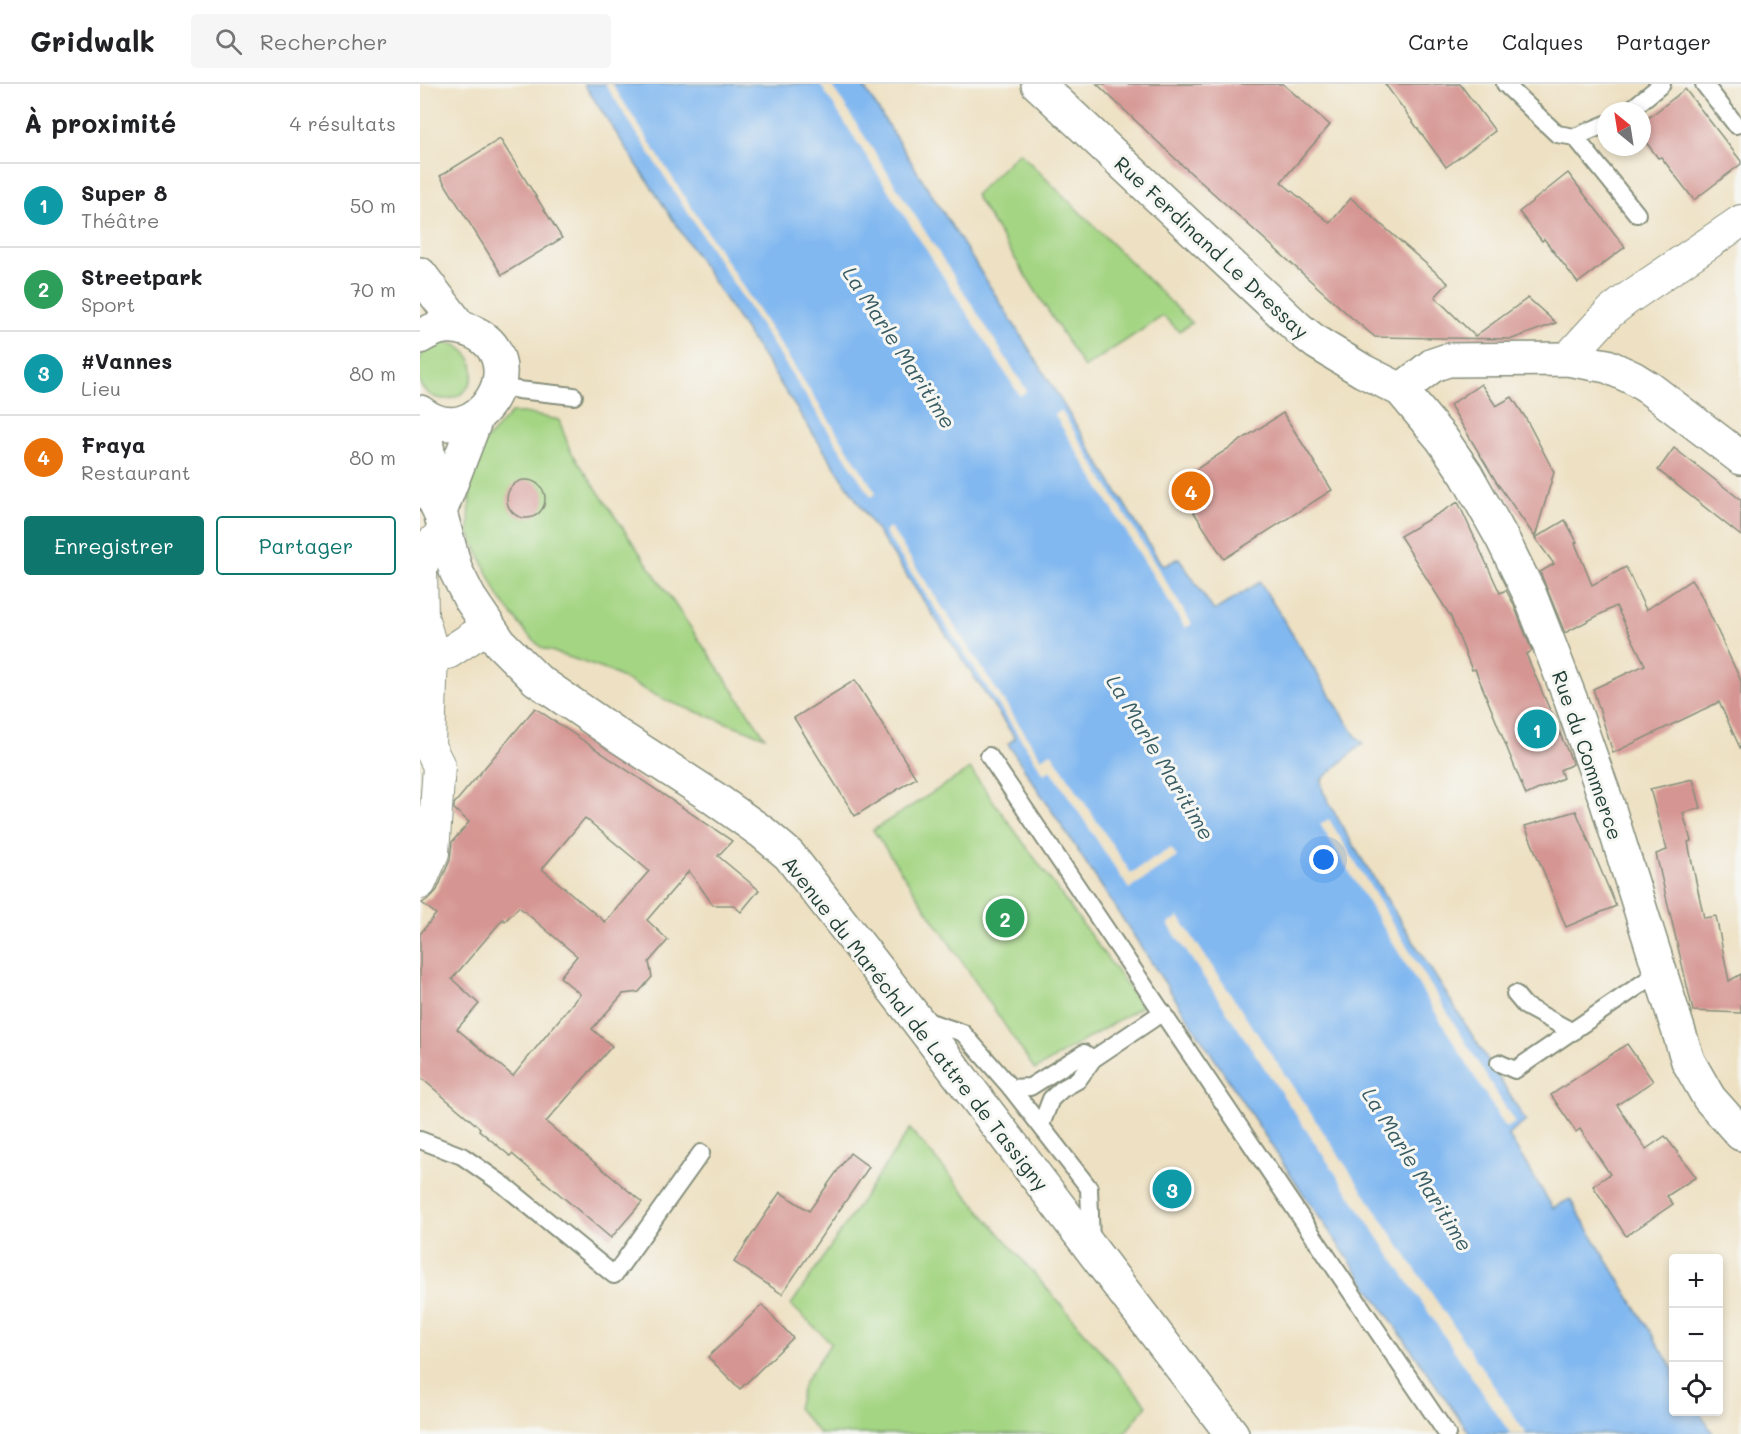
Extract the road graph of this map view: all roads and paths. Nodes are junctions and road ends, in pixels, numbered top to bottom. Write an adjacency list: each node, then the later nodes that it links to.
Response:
1 (1038, 84): 16 (main road, Rue Ferdinand Le Dressay)
2 (1505, 84): 8 (lane)
3 (1662, 84): 5 (lane)
4 (1704, 84): 6 (lane)
5 (1640, 102)
6 (1736, 124)
7 (1597, 128): 8 (lane)
8 (1575, 137): 9 (lane)
9 (1637, 214)
10 (1741, 220): 14 (street)
11 (420, 274): 12 (main road)
12 (460, 327): 13 (main road); 15 (main road)
13 (420, 337)
14 (1568, 359): 16 (main road); 20 (main road)
15 (499, 386): 17 (lane); 19 (main road)
16 (1401, 390): 27 (main road, Rue du Commerce)
17 (574, 396)
18 (421, 413): 19 (main road); 21 (main road, Avenue du Maréchal de Lattre de Tassigny)
19 (477, 416): 21 (main road)
20 (1741, 458)
21 (443, 521): 22 (main road, Avenue du Maréchal de Lattre de Tassigny); 23 (street)
22 (489, 626): 23 (street); 30 (main road, Avenue du Maréchal de Lattre de Tassigny)
23 (426, 648): 24 (street)
24 (424, 748): 26 (street)
25 (989, 756): 29 (lane)
26 (420, 883)
27 (1659, 972): 31 (lane); 36 (main road, Rue du Commerce)
28 (1515, 994): 31 (lane)
29 (1163, 1012): 32 (lane); 41 (lane)
30 (914, 1016): 34 (lane); 39 (main road, Avenue du Maréchal de Lattre de Tassigny)
31 (1573, 1032): 33 (lane)
32 (1093, 1059): 34 (lane); 35 (lane)
33 (1499, 1063)
34 (1011, 1088): 35 (lane)
35 (1041, 1125): 39 (lane)
36 (1741, 1134)
37 (420, 1140): 38 (lane)
38 (701, 1153)
39 (1091, 1249): 40 (main road, Avenue du Maréchal de Lattre de Tassigny)
40 (1232, 1434)
41 (1447, 1434)

